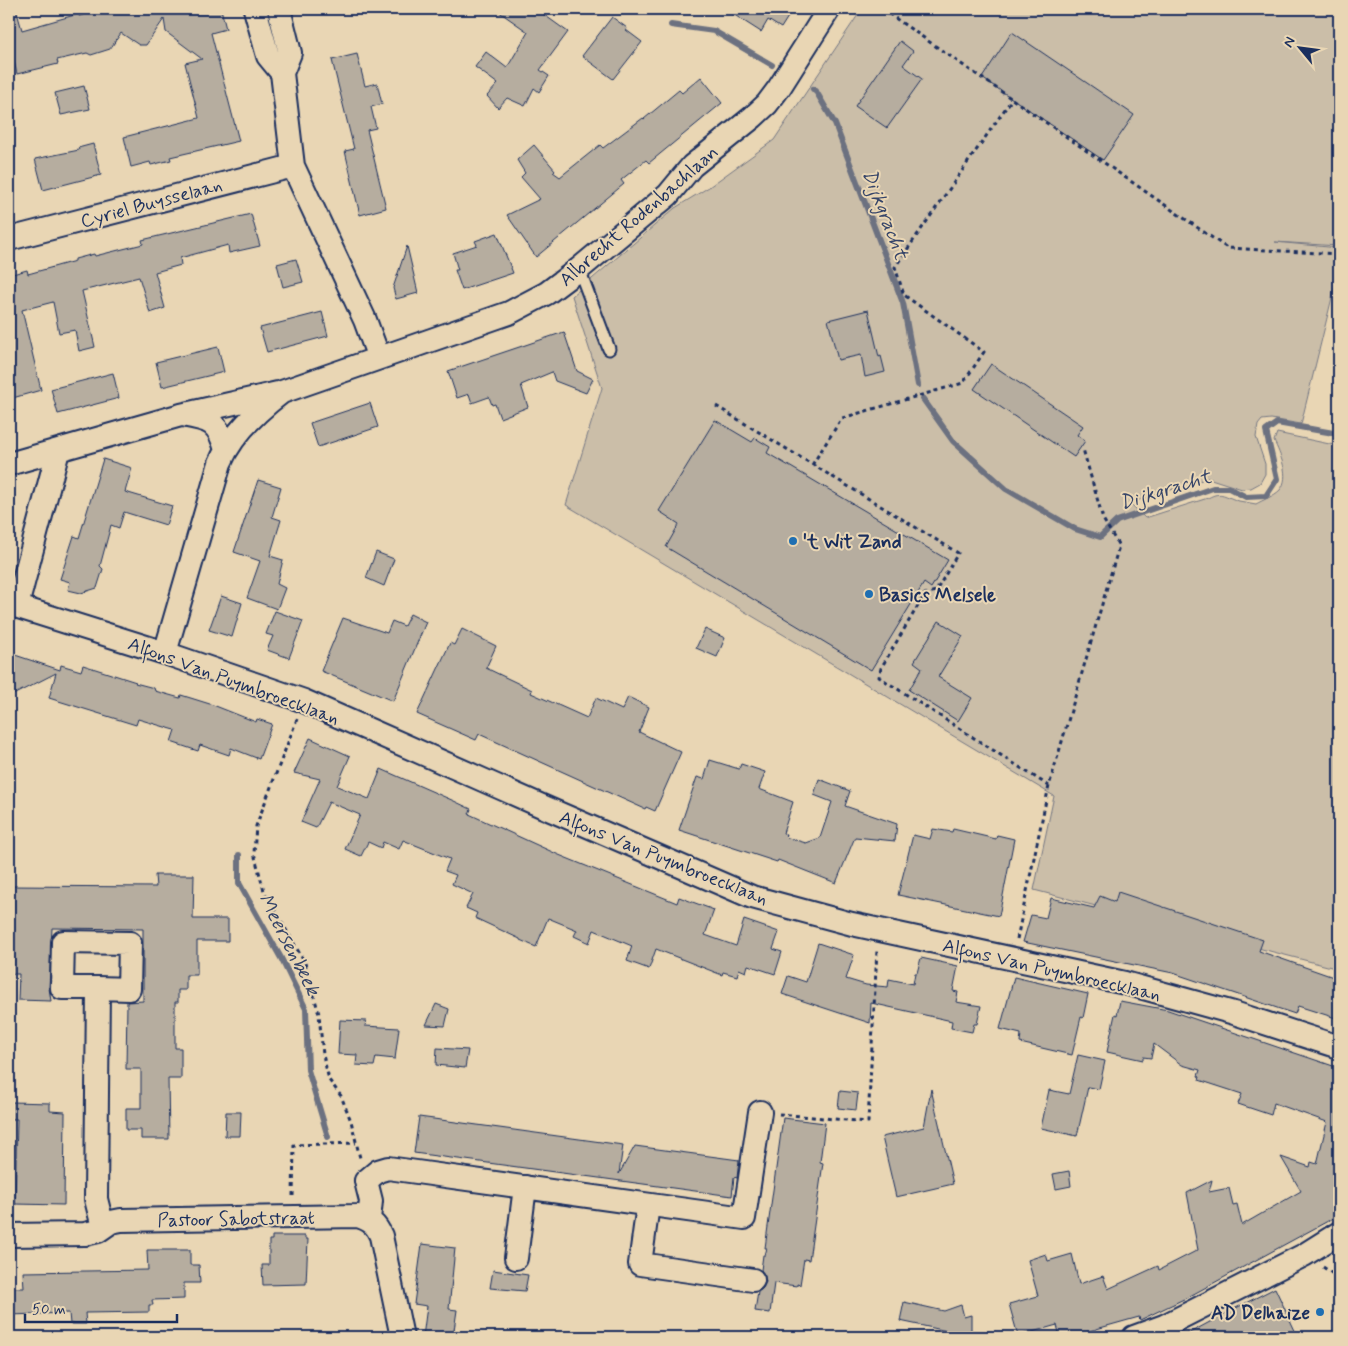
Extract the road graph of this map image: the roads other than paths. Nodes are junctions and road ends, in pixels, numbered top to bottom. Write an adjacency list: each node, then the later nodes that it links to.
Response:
1 (255, 9): 4 (street)
2 (279, 9): 4 (street)
3 (829, 9): 7 (street, Albrecht Rodenbachlaan)
4 (282, 73): 5 (street)
5 (293, 166): 6 (street, Cyriel Buysselaan); 9 (street)
6 (9, 238)
7 (579, 269): 8 (lane); 9 (street, Albrecht Rodenbachlaan)
8 (609, 349)
9 (379, 358): 10 (street, Albrecht Rodenbachlaan)
10 (282, 392): 11 (street, Albrecht Rodenbachlaan); 12 (street, Albrecht Rodenbachlaan)
11 (181, 415): 12 (street); 13 (street, Albrecht Rodenbachlaan)
12 (226, 450): 16 (street)
13 (58, 451): 14 (street, Albrecht Rodenbachlaan); 15 (street)
14 (9, 464)
15 (13, 605): 16 (street, Alfons Van Puymbroecklaan)
16 (165, 652): 18 (street, Alfons Van Puymbroecklaan)
17 (98, 988): 23 (street)
18 (1339, 1046)
19 (760, 1112): 21 (street)
20 (524, 1187): 21 (street); 22 (street); 26 (street)
21 (648, 1204): 27 (street)
22 (369, 1219): 23 (street, Pastoor Sabotstraat); 28 (street)
23 (103, 1226): 25 (street, Pastoor Sabotstraat)
24 (1339, 1233): 29 (street)
25 (9, 1235)
26 (516, 1258)
27 (753, 1280)
28 (402, 1337)
29 (1134, 1337)

